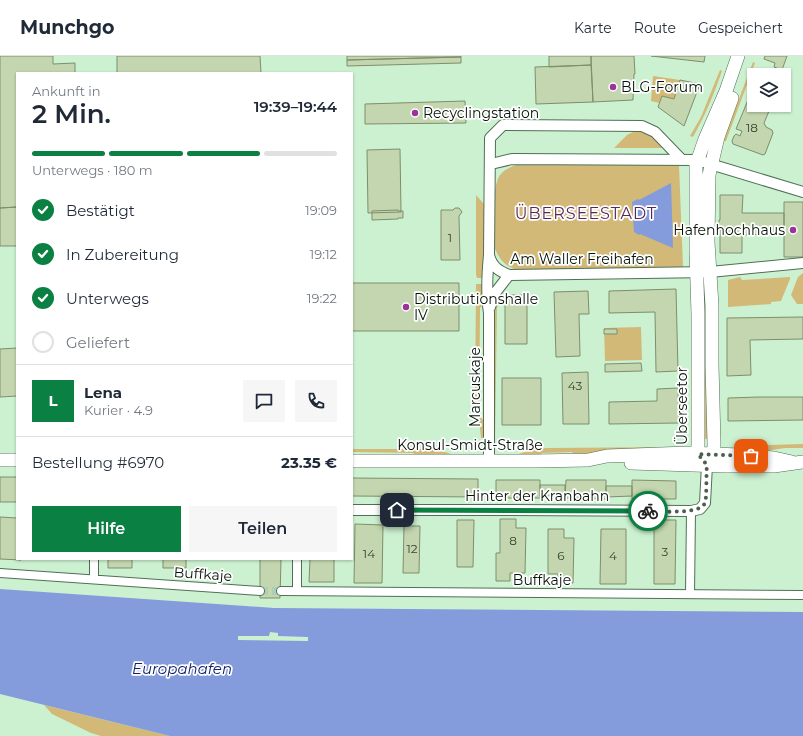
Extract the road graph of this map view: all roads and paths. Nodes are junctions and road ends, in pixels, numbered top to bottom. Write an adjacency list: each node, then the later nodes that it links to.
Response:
1 (738, 56): 4 (street, Überseetor)
2 (747, 56): 6 (street)
3 (682, 160): 4 (street); 5 (street); 5 (street, Am Waller Freihafen)
4 (697, 160): 6 (street); 10 (street, Überseetor)
5 (491, 164): 8 (street, Am Waller Freihafen)
6 (711, 165): 7 (street); 11 (street)
7 (803, 192)
8 (490, 255): 12 (street, Am Waller Freihafen); 13 (street, Marcuskaje)
9 (803, 263): 11 (street, Am Waller Freihafen)
10 (696, 272): 11 (street, Am Waller Freihafen); 12 (street, Am Waller Freihafen); 14 (street, Überseetor)
11 (710, 272): 18 (street)
12 (509, 275): 13 (street, Marcuskaje)
13 (489, 313): 20 (street, Marcuskaje)
14 (698, 454): 17 (street, Konsul-Smidt-Straße); 18 (street, Überseetor)
15 (0, 460): 16 (street)
16 (16, 460)
17 (588, 460): 18 (street, Konsul-Smidt-Straße); 20 (street, Konsul-Smidt-Straße)
18 (710, 460): 21 (street, Konsul-Smidt-Straße); 23 (street)
19 (353, 461): 20 (street, Konsul-Smidt-Straße)
20 (488, 462)
21 (798, 462)
22 (353, 510): 23 (street, Hinter der Kranbahn)
23 (691, 511): 31 (street)
24 (94, 560): 27 (street)
25 (297, 560): 30 (street)
26 (0, 573): 27 (street, Buffkaje)
27 (94, 579): 28 (street, Buffkaje)
28 (260, 591)
29 (281, 591): 30 (street, Buffkaje)
30 (297, 591): 31 (street, Buffkaje)
31 (690, 594): 32 (street, Buffkaje)
32 (803, 595)

